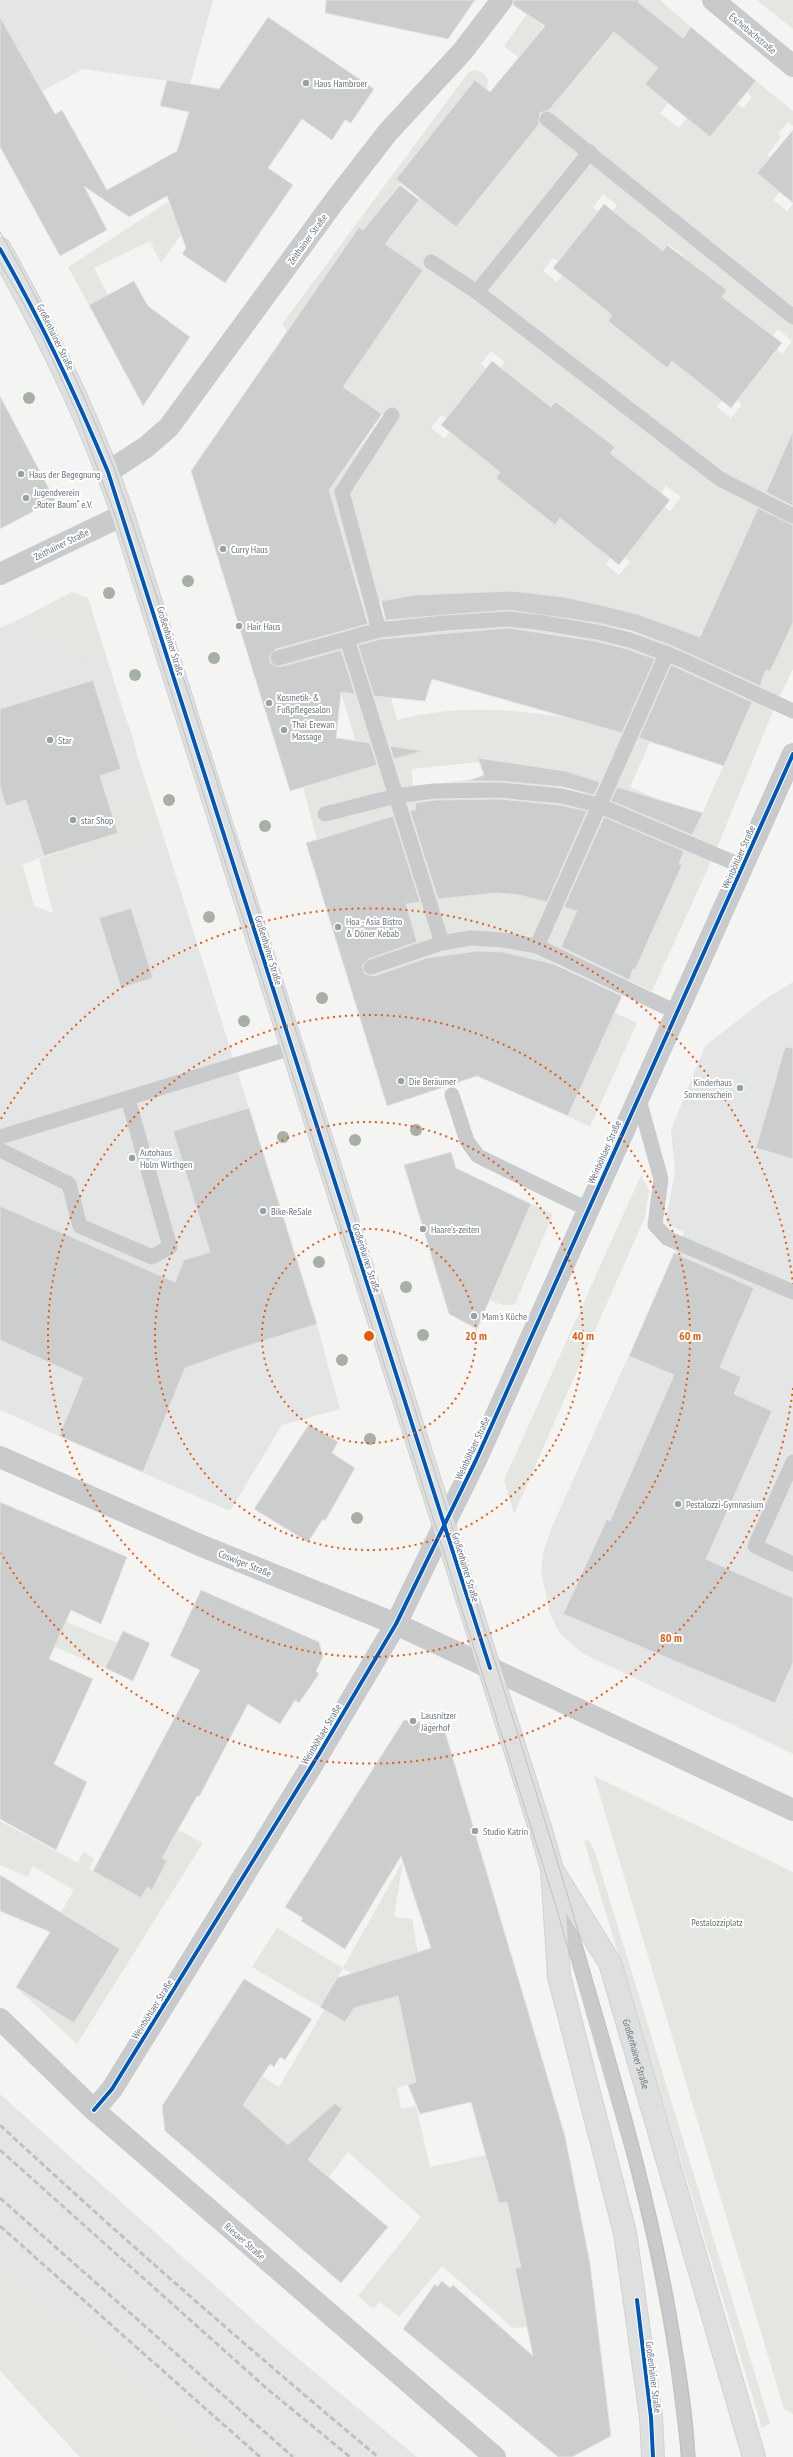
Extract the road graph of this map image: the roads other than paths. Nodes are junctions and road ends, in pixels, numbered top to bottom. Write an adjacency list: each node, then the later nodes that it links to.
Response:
1 (502, 0): 11 (street, Zeithainer Straße)
2 (713, 0): 3 (street, Eschebachstraße)
3 (793, 66)
4 (547, 119): 5 (lane)
5 (590, 152): 8 (lane); 9 (lane)
6 (0, 249): 11 (main road, Großenhainer Straße)
7 (431, 262): 8 (lane)
8 (476, 292): 13 (lane)
9 (793, 317)
10 (392, 415): 15 (lane)
11 (108, 472): 12 (main road, Großenhainer Straße)
12 (123, 515): 14 (street, Zeithainer Straße); 29 (main road, Großenhainer Straße)
13 (793, 516)
14 (0, 574)
15 (379, 630): 16 (lane); 17 (lane)
16 (347, 639): 18 (lane); 21 (lane)
17 (667, 653): 19 (lane); 22 (lane)
18 (278, 658)
19 (793, 711)
20 (791, 762): 24 (street, Weinböhlaer Straße)
21 (396, 796): 22 (lane); 23 (lane); 25 (lane)
22 (598, 805): 24 (lane); 26 (lane)
23 (326, 814)
24 (742, 866): 28 (street, Weinböhlaer Straße)
25 (442, 943): 26 (lane); 27 (lane)
26 (537, 946): 28 (lane)
27 (371, 967)
28 (676, 1012): 31 (street, Weinböhlaer Straße)
29 (291, 1048): 32 (lane); 39 (main road, Großenhainer Straße)
30 (452, 1095): 35 (lane)
31 (638, 1096): 35 (street, Weinböhlaer Straße); 36 (lane)
32 (128, 1099): 33 (lane); 34 (lane)
33 (0, 1137)
34 (0, 1150)
35 (587, 1209): 39 (street, Weinböhlaer Straße)
36 (793, 1292)
37 (0, 1457): 41 (street, Coswiger Straße)
38 (793, 1462): 40 (lane)
39 (444, 1523): 41 (street, Weinböhlaer Straße); 42 (main road, Großenhainer Straße)
40 (793, 1564)
41 (396, 1624): 42 (street, Coswiger Straße); 46 (street, Weinböhlaer Straße)
42 (490, 1668): 43 (street); 44 (main road, Großenhainer Straße)
43 (793, 1810)
44 (552, 1869): 48 (main road, Großenhainer Straße); 49 (lane, Großenhainer Straße); 50 (main road, Großenhainer Straße)
45 (0, 2019): 46 (street, Riesaer Straße)
46 (94, 2110): 47 (street, Riesaer Straße)
47 (495, 2457)
48 (654, 2457)
49 (688, 2457)
50 (754, 2457)

